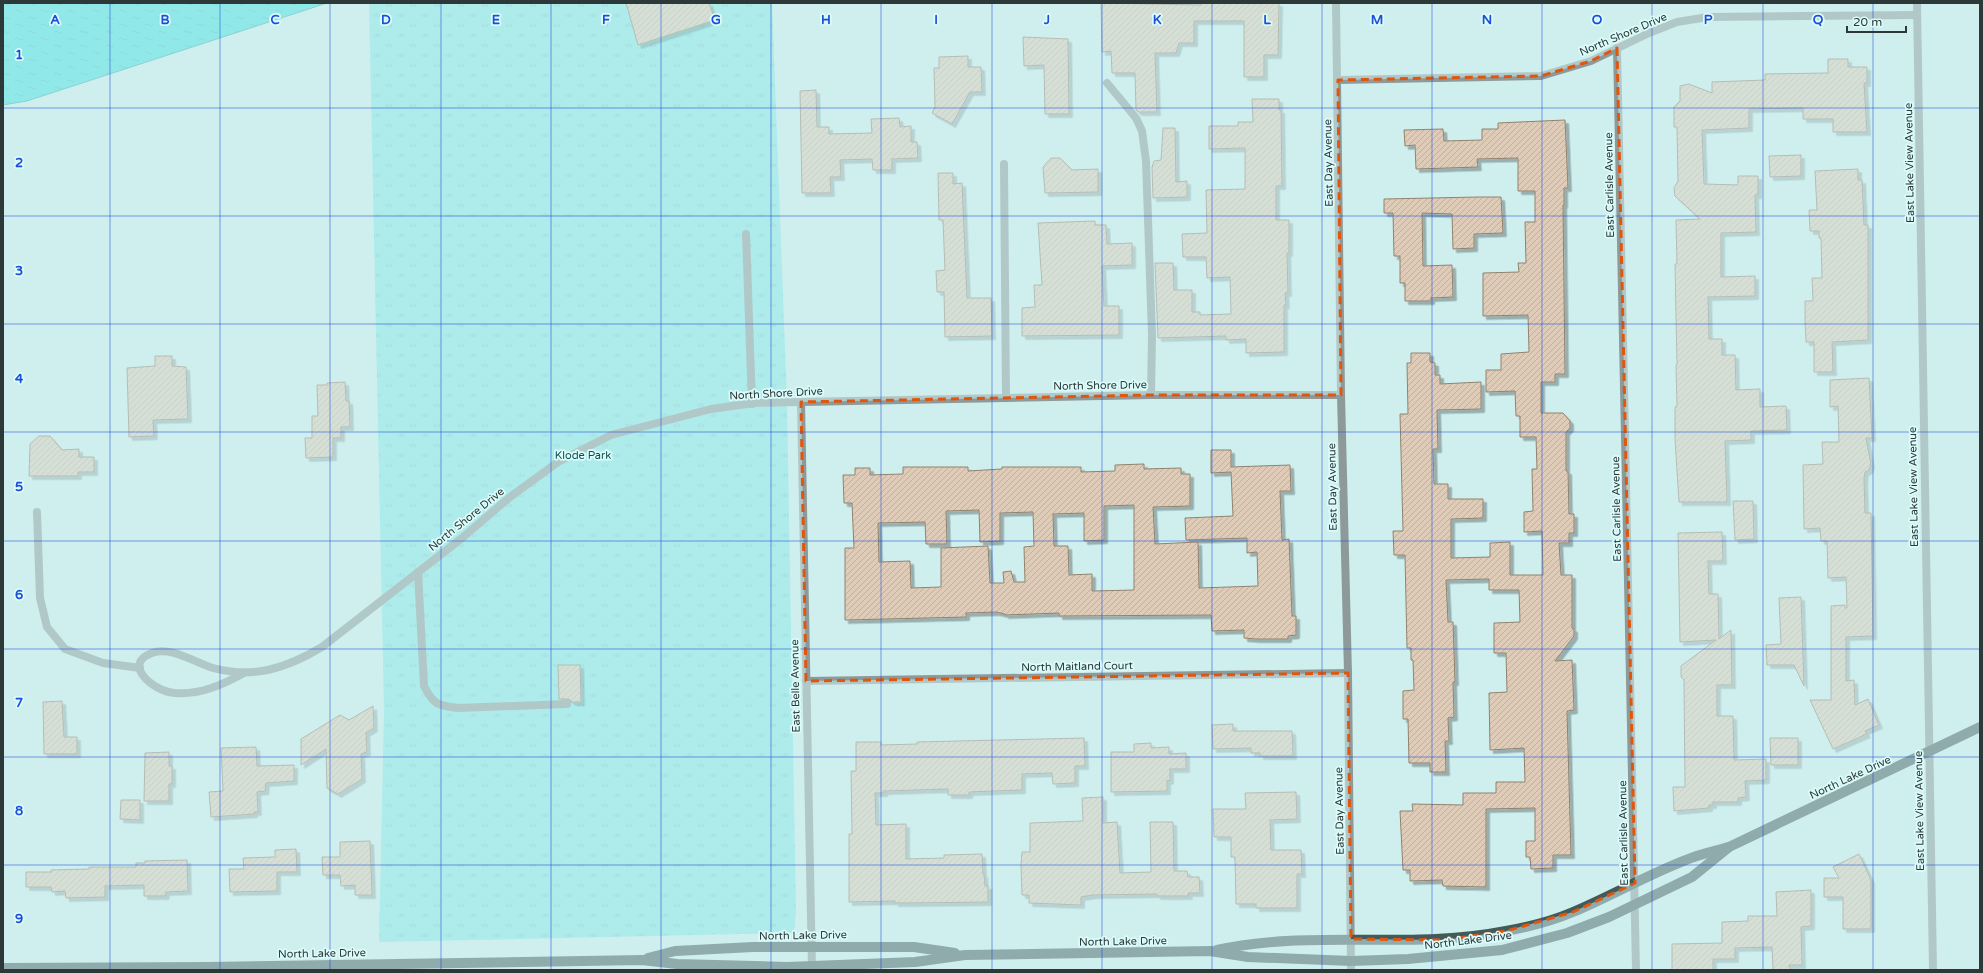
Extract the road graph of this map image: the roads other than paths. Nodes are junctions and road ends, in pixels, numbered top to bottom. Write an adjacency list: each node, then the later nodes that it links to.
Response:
1 (1336, 3): 5 (street, East Day Avenue)
2 (1917, 3): 3 (street, East Lake View Avenue)
3 (1917, 15): 4 (street, North Shore Drive); 22 (street, East Lake View Avenue)
4 (1617, 48): 5 (street, North Shore Drive); 24 (street, East Carlisle Avenue)
5 (1338, 80): 10 (street, East Day Avenue)
6 (1107, 83): 9 (street)
7 (1004, 164): 11 (street)
8 (746, 234): 13 (street)
9 (1151, 395): 10 (street, North Shore Drive); 11 (street, North Shore Drive)
10 (1341, 395): 17 (street, East Day Avenue)
11 (1006, 398): 12 (street, North Shore Drive)
12 (801, 402): 13 (street, North Shore Drive); 19 (street, East Belle Avenue)
13 (752, 404): 15 (street, North Shore Drive)
14 (37, 512): 16 (street)
15 (418, 572): 18 (street, North Shore Drive); 20 (street)
16 (140, 668): 18 (street, North Shore Drive); 18 (street, North Shore Drive)
17 (1348, 672): 19 (street, North Maitland Court); 26 (street, East Day Avenue)
18 (244, 673)
19 (806, 681): 27 (street, East Belle Avenue)
20 (567, 704)
21 (1980, 726): 22 (main road, North Lake Drive)
22 (1928, 753): 23 (main road, North Lake Drive); 36 (street, East Lake View Avenue)
23 (1729, 847): 24 (main road, North Lake Drive); 25 (main road, North Lake Drive)
24 (1635, 883): 25 (street, East Carlisle Avenue); 26 (main road, North Lake Drive)
25 (1635, 905): 31 (main road, North Lake Drive); 35 (street, East Carlisle Avenue)
26 (1351, 939): 28 (main road, North Lake Drive); 31 (street, East Day Avenue)
27 (811, 947): 29 (main road, North Lake Drive); 30 (main road, North Lake Drive); 33 (street, East Belle Avenue)
28 (1210, 951): 29 (main road, North Lake Drive); 31 (main road, North Lake Drive)
29 (965, 955): 33 (main road, North Lake Drive)
30 (642, 960): 33 (main road, North Lake Drive); 34 (main road, North Lake Drive)
31 (1351, 965)
32 (3, 968): 34 (main road, North Lake Drive)
33 (812, 968)
34 (208, 969)
35 (1636, 970)
36 (1933, 970)

